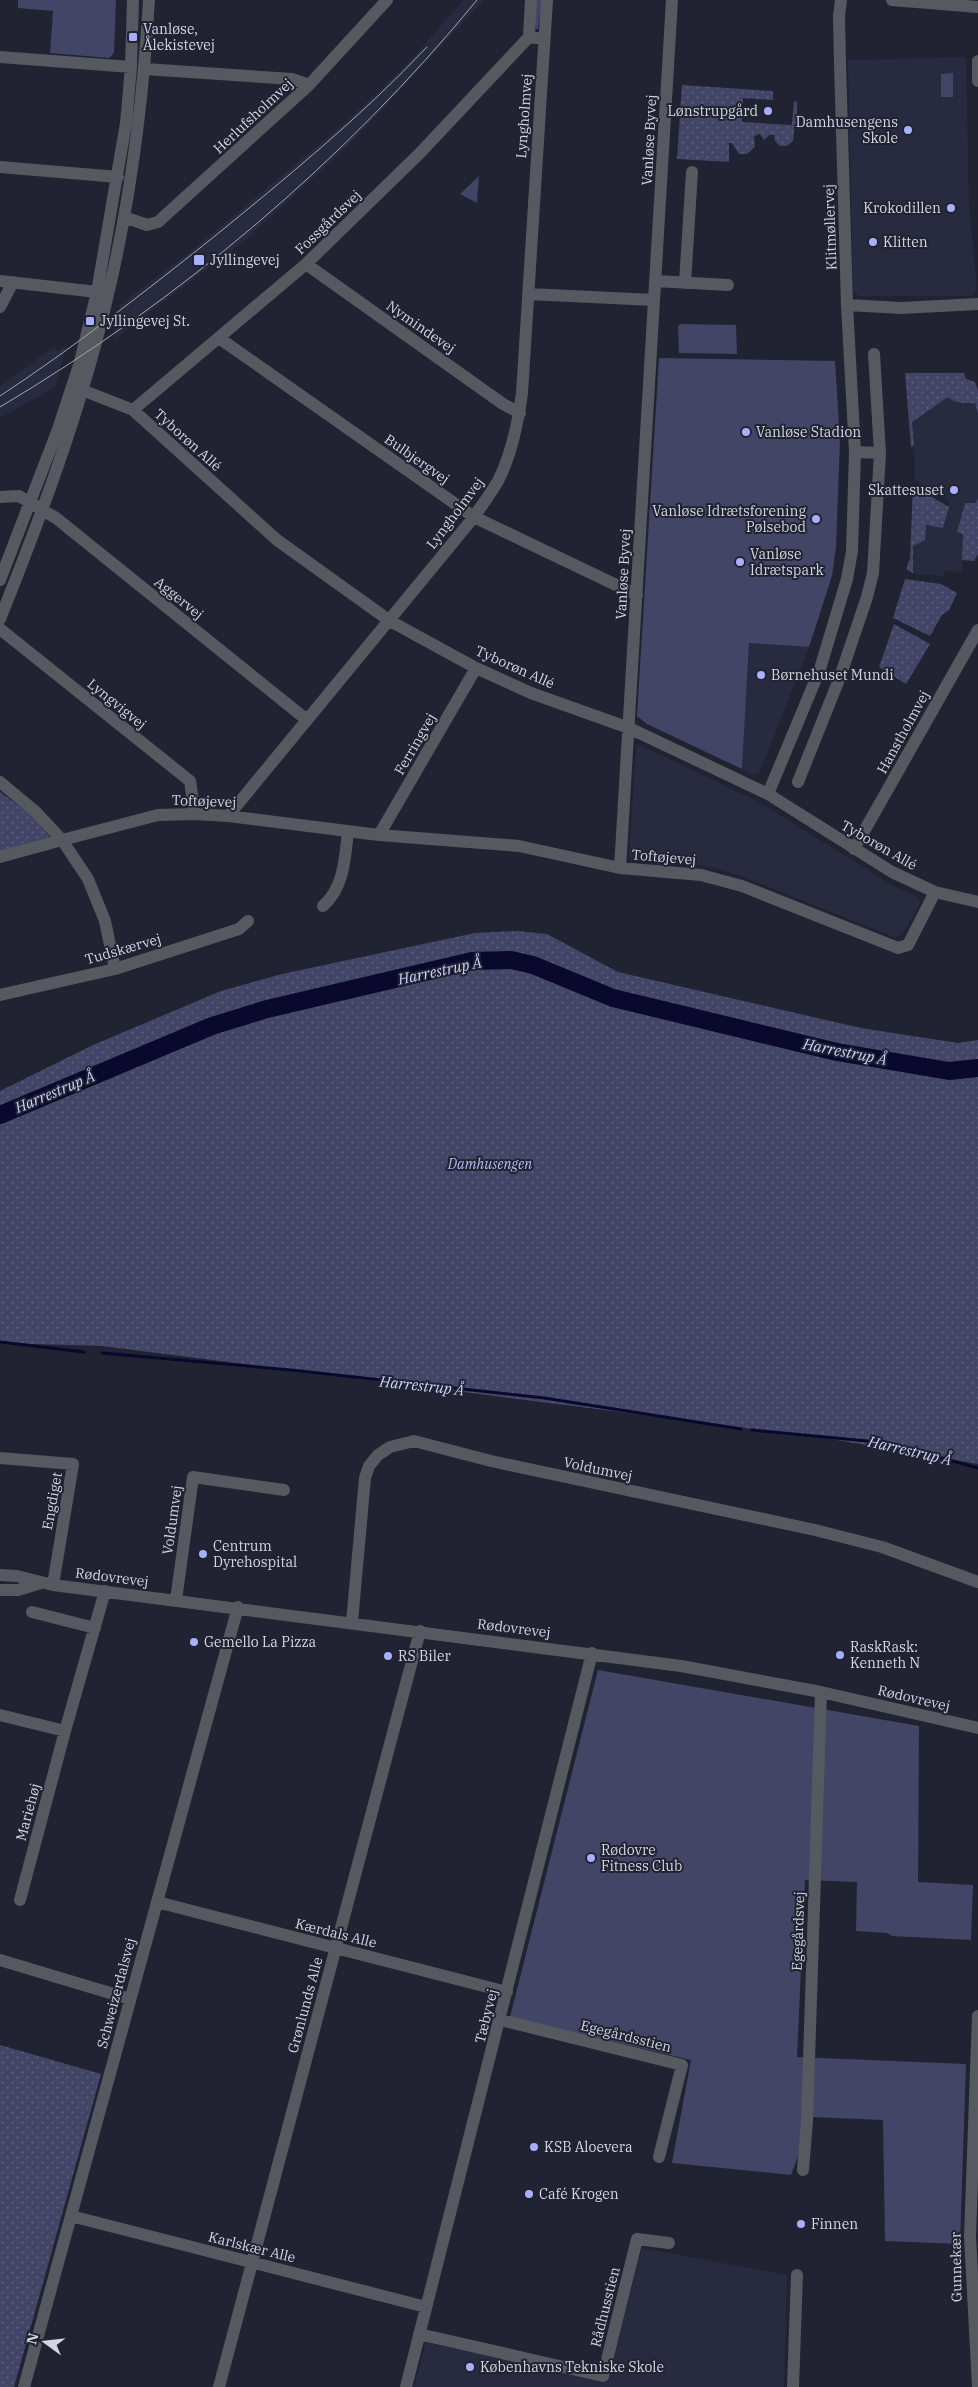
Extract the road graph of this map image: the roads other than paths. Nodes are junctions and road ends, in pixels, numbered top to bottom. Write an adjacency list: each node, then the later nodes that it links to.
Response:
1 (134, 0): 15 (street)
2 (149, 0): 16 (street)
3 (387, 0): 18 (street, Herlufsholmvej)
4 (532, 0): 11 (street)
5 (547, 0): 12 (street, Lyngholmvej)
6 (672, 0): 25 (street, Vanløse Byvej)
7 (841, 0): 33 (street, Klitmøllervej)
8 (892, 0): 9 (street)
9 (906, 0): 10 (street)
10 (978, 7)
11 (529, 37): 12 (street); 23 (street, Fossgårdsvej)
12 (544, 39): 30 (street, Lyngholmvej)
13 (0, 57): 15 (street)
14 (978, 61): 17 (street)
15 (131, 67): 21 (street)
16 (145, 69): 18 (street); 22 (street)
17 (978, 81)
18 (309, 85): 22 (street, Herlufsholmvej)
19 (0, 167): 21 (street)
20 (692, 172): 27 (street)
21 (118, 177): 29 (street)
22 (124, 217): 37 (street)
23 (306, 264): 35 (street, Fossgårdsvej); 39 (street, Nymindevej)
24 (0, 281): 26 (street)
25 (655, 281): 27 (street); 31 (street, Vanløse Byvej)
26 (13, 282): 29 (street); 34 (street)
27 (685, 283): 28 (street)
28 (728, 285)
29 (98, 292): 43 (street)
30 (528, 294): 31 (street); 39 (street, Lyngholmvej)
31 (654, 300): 47 (street, Vanløse Byvej)
32 (978, 304): 33 (street)
33 (847, 305): 40 (street, Klitmøllervej)
34 (0, 307)
35 (219, 338): 38 (street, Fossgårdsvej); 45 (street, Bulbjergvej)
36 (874, 354): 41 (street)
37 (82, 390): 38 (street, Tyborøn Allé); 44 (street)
38 (132, 410): 49 (street, Tyborøn Allé)
39 (520, 413): 45 (street, Lyngholmvej)
40 (855, 452): 41 (street); 53 (street, Klitmøllervej)
41 (880, 453): 54 (street)
42 (0, 497): 43 (street, Aggervej)
43 (30, 502): 44 (street, Aggervej); 46 (street)
44 (44, 511): 48 (street); 55 (street, Aggervej)
45 (474, 517): 47 (street, Bulbjergvej); 49 (street, Lyngholmvej)
46 (0, 580)
47 (636, 596): 56 (street, Vanløse Byvej)
48 (0, 619)
49 (390, 621): 52 (street, Tyborøn Allé); 55 (street, Lyngholmvej)
50 (0, 628): 60 (street, Lyngvigvej)
51 (978, 630): 65 (street, Hanstholmvej)
52 (476, 668): 56 (street, Tyborøn Allé); 63 (street, Ferringvej)
53 (820, 669): 54 (street); 59 (street, Klitmøllervej)
54 (840, 677): 58 (street)
55 (307, 720): 61 (street, Lyngholmvej)
56 (629, 728): 59 (street, Tyborøn Allé); 67 (street, Vanløse Byvej)
57 (0, 782): 64 (street)
58 (798, 782)
59 (768, 794): 65 (street, Tyborøn Allé)
60 (195, 814): 61 (street, Toftøjevej); 64 (street, Toftøjevej)
61 (224, 815): 62 (street, Toftøjevej)
62 (348, 831): 63 (street, Toftøjevej); 70 (street)
63 (379, 835): 67 (street, Toftøjevej)
64 (62, 840): 66 (street, Toftøjevej); 72 (street)
65 (854, 849): 68 (street, Tyborøn Allé)
66 (0, 857)
67 (620, 868): 68 (street, Toftøjevej)
68 (935, 892): 69 (street, Tyborøn Allé)
69 (978, 902)
70 (323, 906)
71 (248, 920): 72 (street, Tudskærvej)
72 (116, 969): 73 (street, Tudskærvej)
73 (0, 995)
74 (0, 1458): 78 (street, Engdiget)
75 (284, 1490): 81 (street, Voldumvej)
76 (0, 1575): 78 (street, Rødovrevej)
77 (978, 1582): 84 (street, Voldumvej)
78 (47, 1584): 79 (street, Rødovrevej); 80 (street, Rødovrevej)
79 (0, 1590)
80 (105, 1591): 81 (street, Rødovrevej); 85 (street, Mariehøj)
81 (176, 1600): 82 (street, Rødovrevej)
82 (238, 1607): 84 (street, Rødovrevej); 93 (street, Schweizerdalsvej)
83 (32, 1612): 85 (street)
84 (352, 1622): 86 (street, Rødovrevej)
85 (95, 1628): 91 (street, Mariehøj)
86 (420, 1631): 87 (street, Rødovrevej); 94 (street, Grønlunds Alle)
87 (592, 1653): 88 (street, Rødovrevej); 96 (street, Tæbyvej)
88 (821, 1692): 90 (street, Rødovrevej); 103 (street, Egegårdsvej)
89 (0, 1714): 91 (street)
90 (978, 1728)
91 (65, 1731): 92 (street, Mariehøj)
92 (20, 1900)
93 (156, 1902): 94 (street, Kærdals Alle); 97 (street, Schweizerdalsvej)
94 (335, 1948): 96 (street, Kærdals Alle); 107 (street, Grønlunds Alle)
95 (0, 1960): 97 (street)
96 (507, 1992): 99 (street, Tæbyvej)
97 (130, 1999): 105 (street, Schweizerdalsvej)
98 (978, 2016): 100 (street, Gunnekær)
99 (500, 2020): 102 (street, Egegårdsstien); 110 (street, Tæbyvej)
100 (977, 2068): 101 (street, Gunnekær)
101 (976, 2146): 104 (street, Gunnekær)
102 (659, 2157)
103 (803, 2170)
104 (975, 2180): 109 (street, Gunnekær)
105 (71, 2216): 107 (street, Karlskær Alle); 114 (street, Schweizerdalsvej)
106 (669, 2243): 112 (street, Rådhusstien)
107 (252, 2262): 110 (street, Karlskær Alle); 115 (street, Grønlunds Alle)
108 (797, 2275): 117 (street)
109 (974, 2281): 111 (street, Gunnekær)
110 (426, 2307): 112 (street, Tæbyvej)
111 (975, 2324): 113 (street, Gunnekær)
112 (420, 2334): 116 (street, Tæbyvej)
113 (976, 2351): 118 (street, Gunnekær)
114 (24, 2387)
115 (218, 2387)
116 (406, 2387)
117 (793, 2387)
118 (978, 2387)

